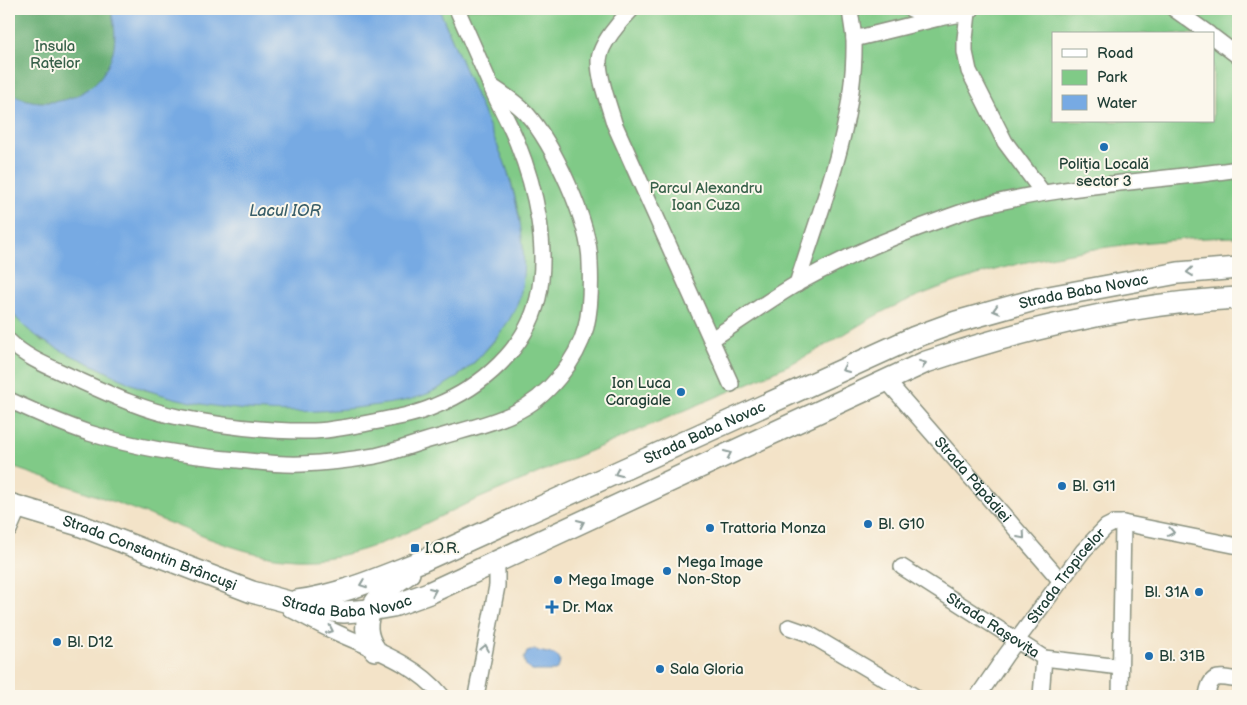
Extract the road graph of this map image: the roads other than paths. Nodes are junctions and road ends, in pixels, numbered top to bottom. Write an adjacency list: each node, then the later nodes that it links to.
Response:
1 (457, 9): 12 (street)
2 (632, 9): 18 (street)
3 (850, 9): 9 (street)
4 (911, 9): 7 (street)
5 (1174, 9): 8 (street)
6 (970, 11): 7 (street); 14 (street)
7 (939, 18): 9 (street)
8 (1206, 32)
9 (854, 38): 16 (street)
10 (1214, 38): 11 (street)
11 (1238, 56)
12 (490, 85): 19 (street); 22 (street)
13 (1238, 169): 14 (street)
14 (1042, 193): 16 (street)
15 (1238, 268): 27 (main road, Strada Baba Novac, one-way to 27)
16 (797, 284): 18 (street)
17 (1238, 298): 20 (main road, Strada Baba Novac, one-way to 17)
18 (712, 339): 21 (street)
19 (9, 341)
20 (886, 380): 28 (main road, Strada Baba Novac, one-way to 20); 30 (street, Strada Păpădiei, one-way to 30)
21 (732, 384)
22 (9, 400)
23 (14, 506): 25 (street); 31 (main road, Strada Constantin Brâncuși)
24 (1123, 523): 26 (street, one-way to 26); 30 (street, Strada Tropicelor); 37 (street)
25 (9, 530)
26 (1238, 546)
27 (441, 552): 31 (main road, Strada Baba Novac, one-way to 31); 32 (main road)
28 (494, 564): 32 (main road, Strada Baba Novac, one-way to 28); 40 (street, one-way to 28)
29 (902, 567): 34 (street, Strada Rașovița)
30 (1061, 580): 34 (street, Strada Tropicelor)
31 (280, 600): 32 (main road, Strada Baba Novac); 35 (street, one-way to 35)
32 (370, 610): 35 (main road)
33 (789, 628): 41 (street)
34 (1017, 640): 36 (street, Strada Rașovița); 42 (street, Strada Tropicelor)
35 (375, 650): 39 (street)
36 (1044, 658): 37 (street, Strada Rașovița); 43 (street)
37 (1120, 667): 44 (street)
38 (1238, 680): 45 (street)
39 (442, 696)
40 (476, 696)
41 (914, 696)
42 (978, 696)
43 (1041, 696)
44 (1120, 696)
45 (1207, 696)

